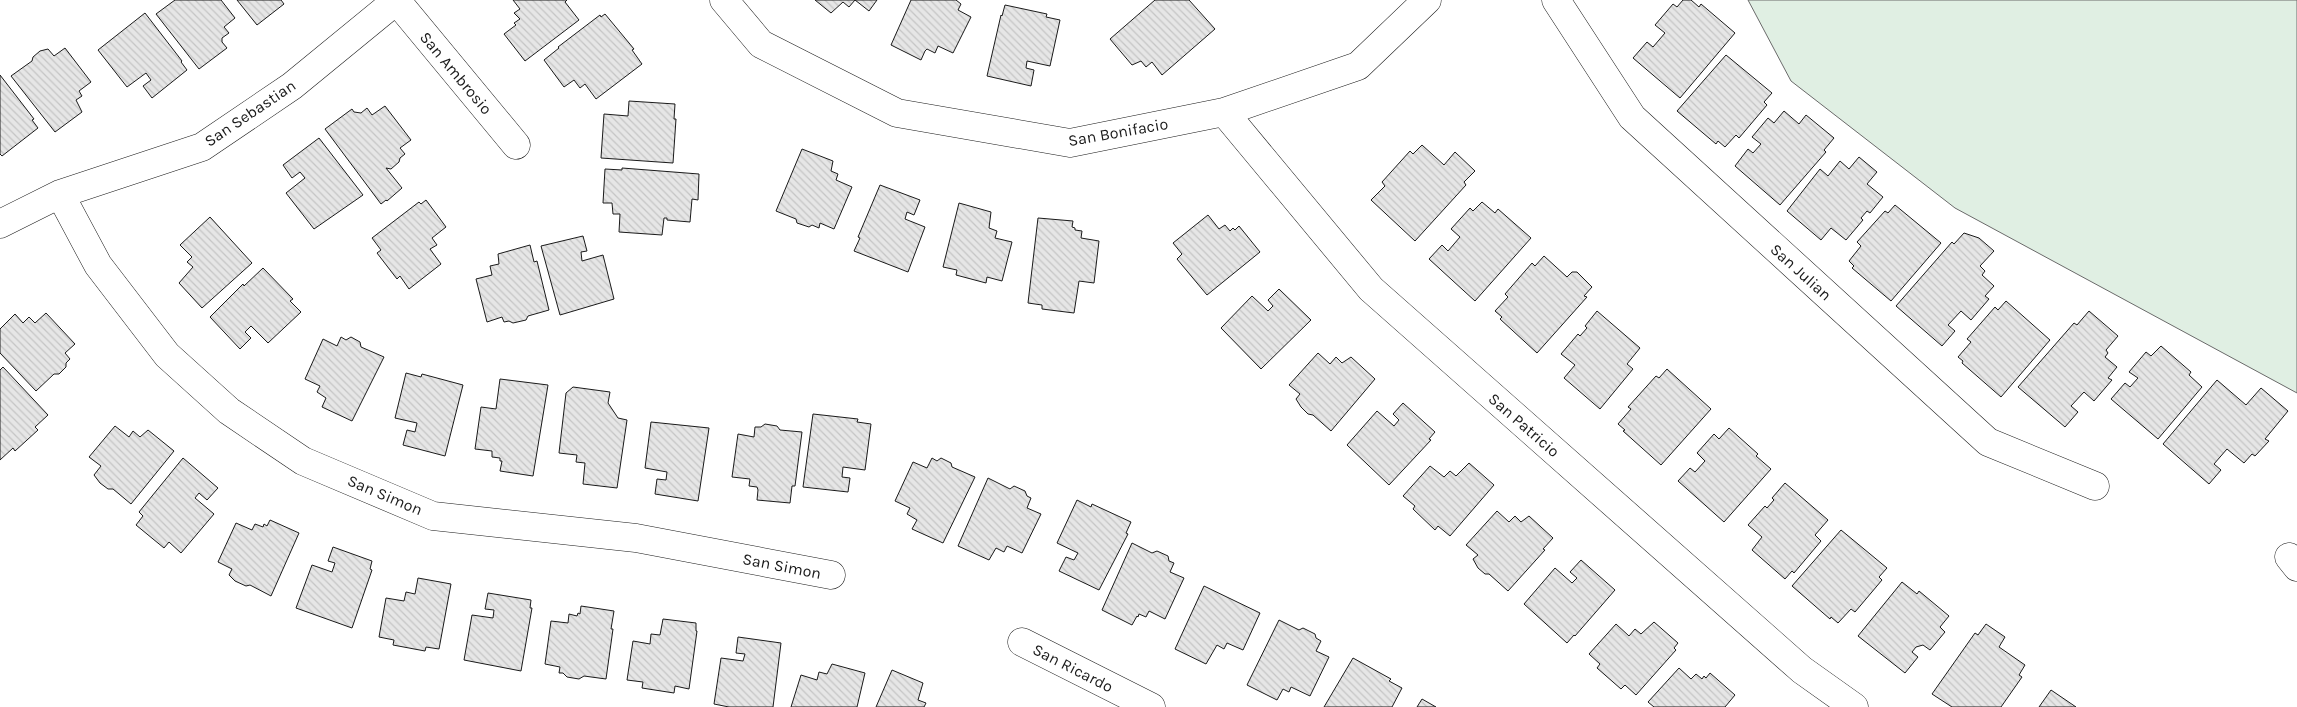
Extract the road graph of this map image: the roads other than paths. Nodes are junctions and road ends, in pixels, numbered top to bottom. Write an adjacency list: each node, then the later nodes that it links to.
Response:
1 (396, 0): 6 (street, San Ambrosio); 7 (street, San Sebastian)
2 (724, 0): 5 (street, San Bonifacio)
3 (1427, 0): 5 (street, San Bonifacio)
4 (1556, 0): 9 (street, San Julian)
5 (1224, 112): 13 (street, San Patricio)
6 (516, 145)
7 (60, 194): 8 (street, San Sebastian); 10 (street, San Simon)
8 (0, 224)
9 (2095, 486)
10 (831, 575)
11 (1022, 642): 12 (street, San Ricardo)
12 (1151, 707)
13 (1854, 707)

